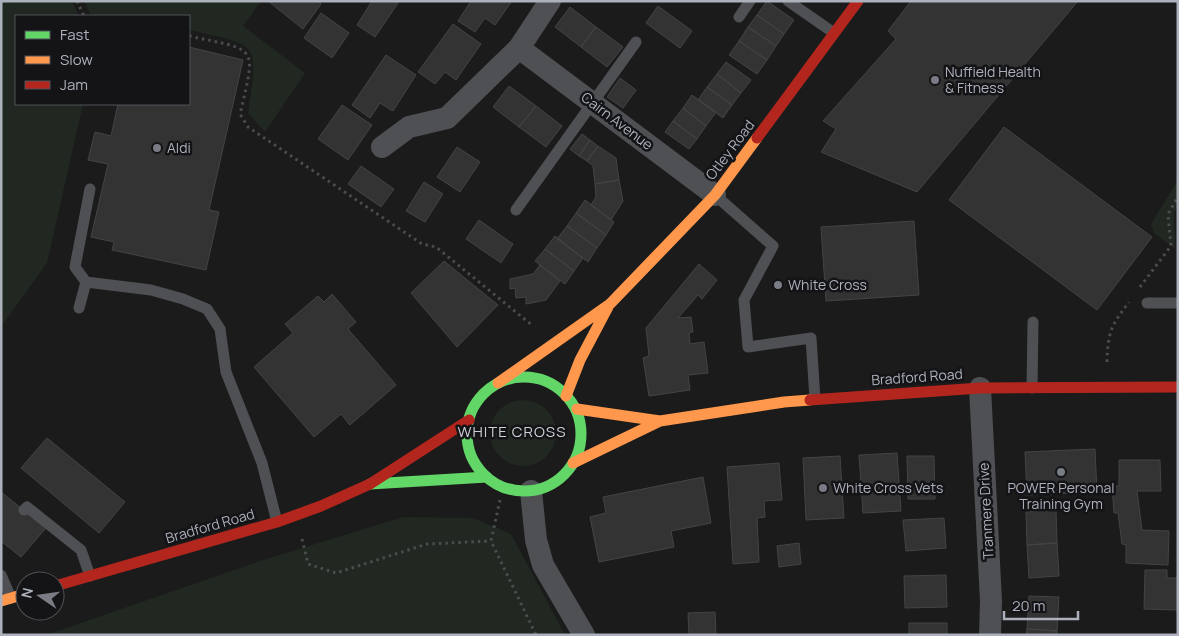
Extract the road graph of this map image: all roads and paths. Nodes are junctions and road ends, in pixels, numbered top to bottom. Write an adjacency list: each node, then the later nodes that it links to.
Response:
1 (78, 1): 6 (path)
2 (550, 1): 11 (street)
3 (750, 1): 7 (lane)
4 (788, 1): 8 (lane)
5 (858, 1): 8 (main road, Otley Road)
6 (84, 15)
7 (739, 17)
8 (834, 33): 15 (main road, Otley Road)
9 (190, 36): 26 (path)
10 (636, 42): 12 (lane)
11 (519, 48): 12 (street, Cairn Avenue); 13 (street)
12 (593, 102): 15 (street, Cairn Avenue); 17 (lane)
13 (382, 147)
14 (90, 189): 18 (lane)
15 (715, 195): 23 (main road, Otley Road); 33 (lane)
16 (1178, 197): 19 (path)
17 (516, 210)
18 (86, 282): 24 (lane); 44 (lane)
19 (1136, 294)
20 (1130, 301): 31 (path)
21 (1147, 303): 22 (lane)
22 (1178, 303)
23 (610, 304): 27 (main road, Otley Road); 32 (main road, Otley Road)
24 (79, 308)
25 (1033, 322): 30 (lane)
26 (536, 328)
27 (498, 383): 32 (main road); 35 (main road)
28 (1178, 387): 31 (main road, Bradford Road)
29 (980, 388): 30 (main road, Bradford Road); 33 (main road, Bradford Road); 52 (street, Tranmere Drive)
30 (1032, 388): 31 (main road, Bradford Road)
31 (1107, 388)
32 (566, 396): 34 (main road)
33 (815, 399): 36 (main road, Bradford Road)
34 (577, 409): 36 (main road, Bradford Road); 37 (main road)
35 (469, 420): 38 (main road); 39 (main road, Bradford Road)
36 (660, 421): 37 (main road, Bradford Road)
37 (573, 462): 41 (main road)
38 (487, 477): 39 (main road, Bradford Road); 40 (main road)
39 (370, 484): 43 (main road, Bradford Road)
40 (502, 487): 41 (main road); 45 (path)
41 (531, 491): 51 (street)
42 (24, 510): 47 (lane)
43 (297, 514): 44 (main road, Bradford Road); 45 (path)
44 (277, 522): 47 (main road, Bradford Road)
45 (491, 541): 50 (path)
46 (1, 575): 49 (lane)
47 (90, 576): 48 (main road, Bradford Road)
48 (65, 583)
49 (6, 600)
50 (536, 635)
51 (584, 635)
52 (990, 635)

